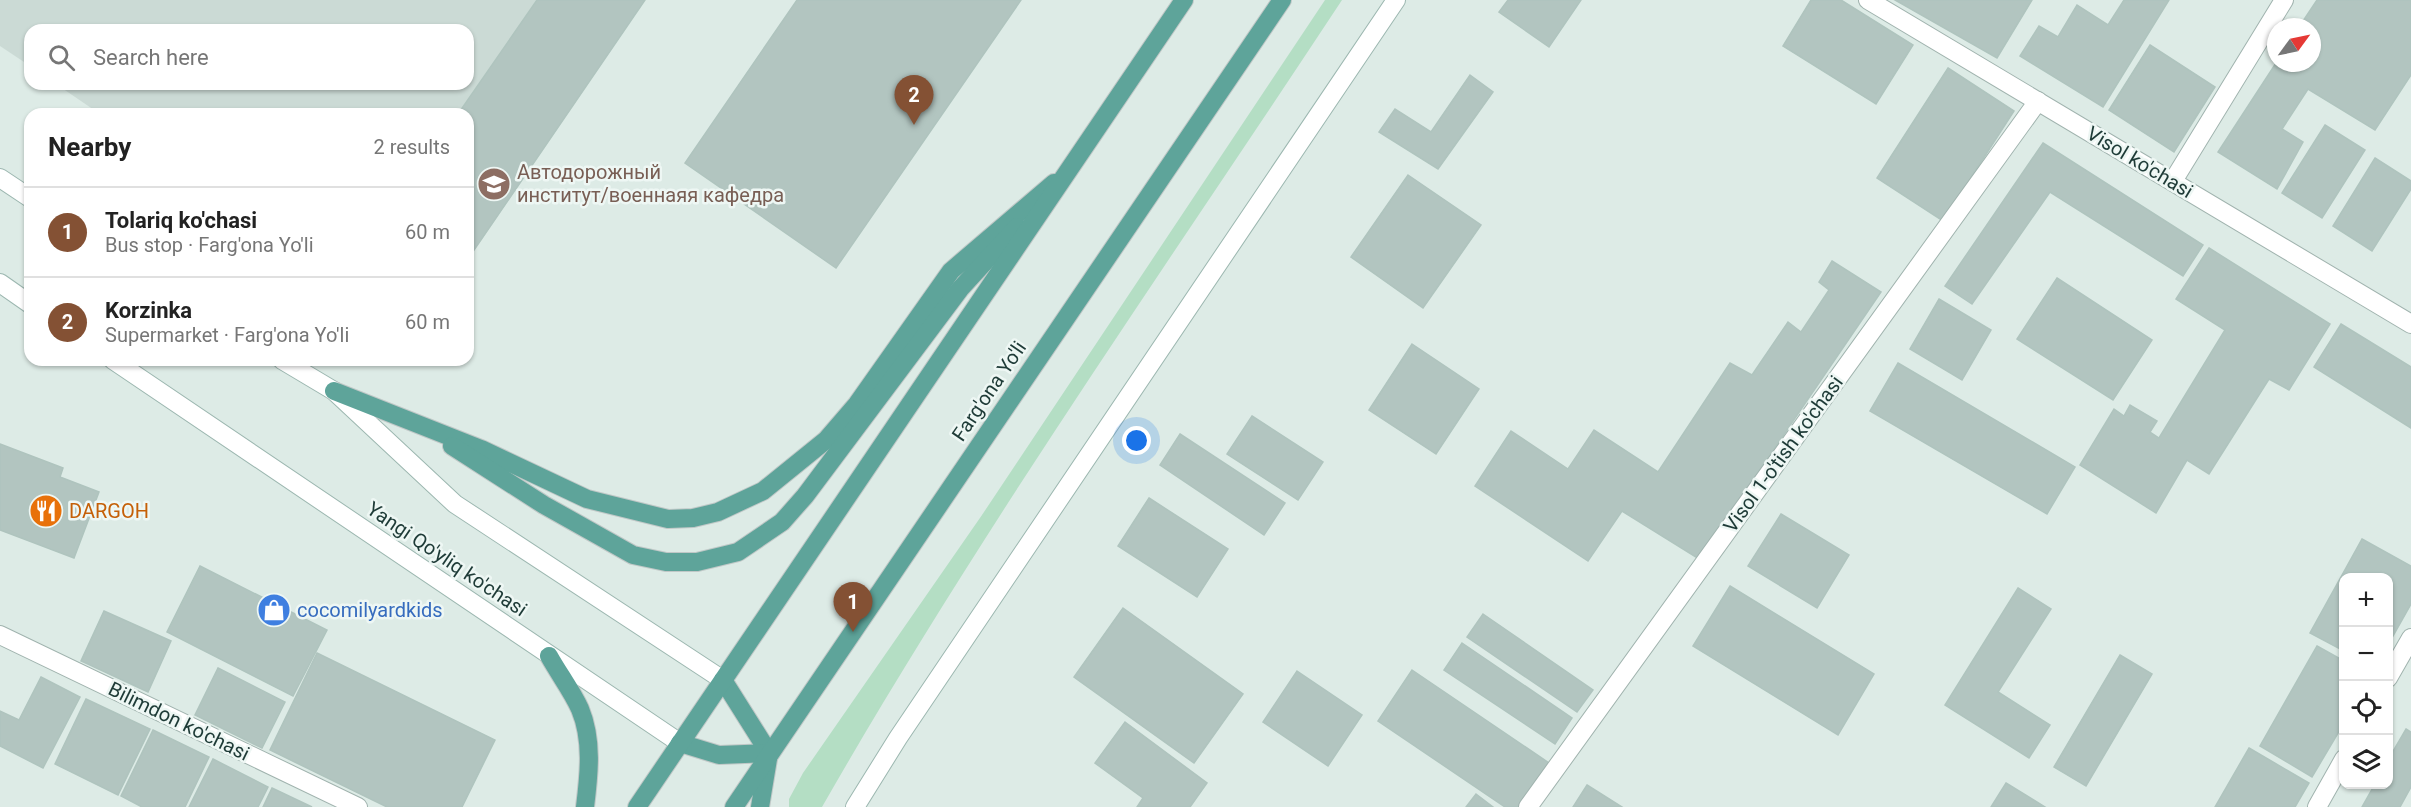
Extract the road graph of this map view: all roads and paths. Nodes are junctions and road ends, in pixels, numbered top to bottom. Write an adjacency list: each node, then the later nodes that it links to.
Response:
1 (1184, 0): 7 (main road)
2 (1282, 0): 24 (main road, Farg'ona Yo'li)
3 (1396, 0): 31 (street)
4 (1868, 0): 6 (street, Visol ko'chasi)
5 (2284, 0): 9 (street)
6 (2038, 101): 9 (street, Visol ko'chasi); 32 (street, Visol 1-o'tish ko'chasi)
7 (1071, 168): 17 (main road); 17 (main road); 22 (main road)
8 (0, 178): 10 (street)
9 (2173, 181): 13 (street, Visol ko'chasi)
10 (24, 194)
11 (0, 284): 12 (street)
12 (24, 300)
13 (2411, 324)
14 (122, 366): 20 (street, Yangi Qo'yliq ko'chasi)
15 (292, 366): 16 (street)
16 (334, 392): 17 (main road); 22 (street)
17 (424, 429)
18 (0, 635): 26 (street, Bilimdon ko'chasi)
19 (2411, 638): 21 (street)
20 (549, 656): 23 (street, Yangi Qo'yliq ko'chasi); 27 (main road)
21 (2393, 669)
22 (723, 680): 23 (main road); 24 (main road)
23 (680, 744): 24 (main road, Yangi Qo'yliq ko'chasi); 28 (main road)
24 (769, 753): 29 (main road, Farg'ona Yo'li); 30 (main road)
25 (2339, 766): 33 (street)
26 (358, 807)
27 (585, 807)
28 (637, 807)
29 (734, 807)
30 (760, 807)
31 (855, 807)
32 (1528, 807)
33 (2317, 807)

